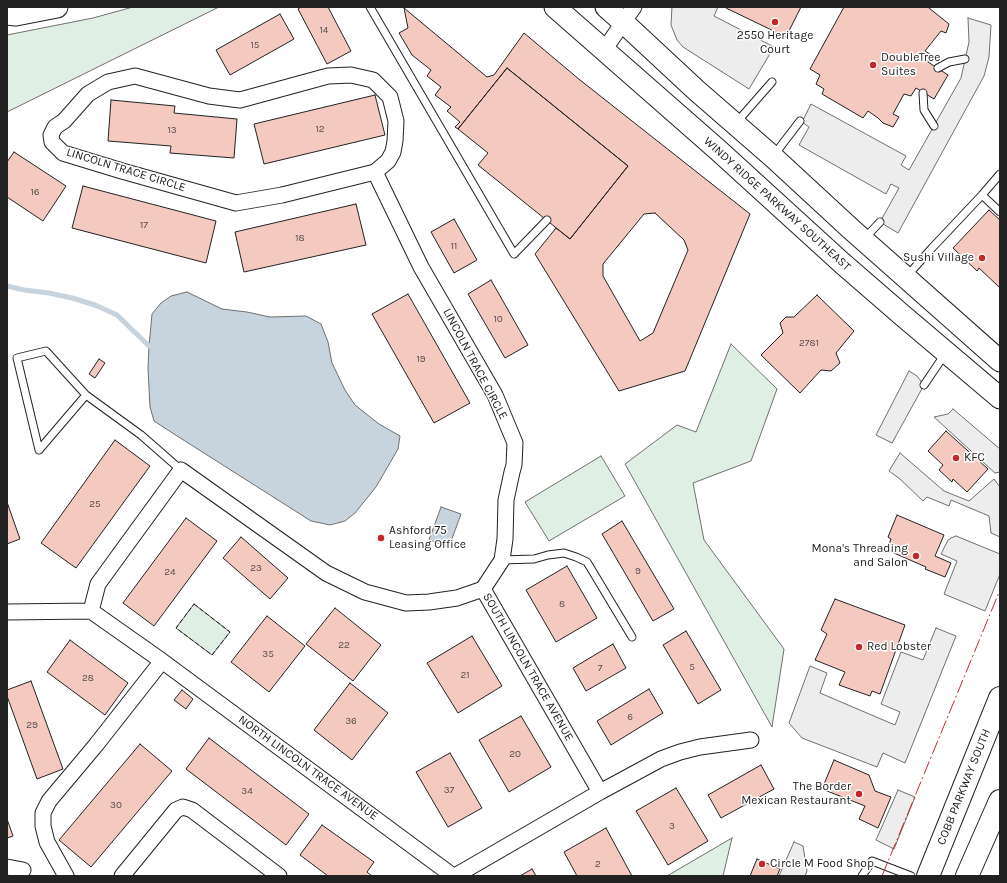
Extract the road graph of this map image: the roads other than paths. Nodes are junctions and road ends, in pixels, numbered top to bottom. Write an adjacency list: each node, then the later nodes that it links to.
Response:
1 (57, 7): 5 (main road)
2 (370, 7): 20 (lane)
3 (555, 7): 7 (main road, WINDY RIDGE PARKWAY SOUTHEAST)
4 (606, 7): 6 (main road)
5 (7, 14)
6 (629, 15): 7 (street); 13 (main road)
7 (604, 50): 24 (main road, WINDY RIDGE PARKWAY SOUTHEAST)
8 (965, 59): 9 (lane)
9 (938, 68)
10 (772, 82): 13 (lane)
11 (923, 93): 14 (lane)
12 (800, 121): 15 (lane)
13 (735, 124): 15 (main road)
14 (934, 126)
15 (773, 157): 22 (main road)
16 (375, 172): 16 (street, LINCOLN TRACE CIRCLE); 30 (street, LINCOLN TRACE CIRCLE)
17 (1000, 174): 18 (lane)
18 (982, 195): 19 (lane); 23 (lane)
19 (1000, 212)
20 (547, 220)
21 (880, 222): 22 (lane)
22 (864, 240): 23 (main road)
23 (906, 278): 25 (main road)
24 (946, 352): 26 (lane); 28 (main road, WINDY RIDGE PARKWAY SOUTHEAST)
25 (1000, 361)
26 (924, 384)
27 (86, 395): 27 (lane); 29 (lane)
28 (1000, 398)
29 (180, 470): 31 (street, SOUTH LINCOLN TRACE AVENUE); 32 (street)
30 (502, 560): 31 (street, LINCOLN TRACE CIRCLE); 34 (lane)
31 (484, 589): 38 (street, SOUTH LINCOLN TRACE AVENUE)
32 (92, 611): 33 (street); 35 (street, NORTH LINCOLN TRACE AVENUE)
33 (7, 612)
34 (632, 637)
35 (162, 661): 42 (street); 45 (street, NORTH LINCOLN TRACE AVENUE)
36 (1000, 698): 48 (main road, COBB PARKWAY SOUTH)
37 (751, 740): 38 (street)
38 (600, 792): 45 (street)
39 (1000, 801): 49 (main road)
40 (7, 867): 41 (street)
41 (23, 870)
42 (66, 876)
43 (122, 876): 44 (street)
44 (279, 876)
45 (454, 876)
46 (862, 876): 47 (lane)
47 (911, 876)
48 (928, 876)
49 (967, 876)

